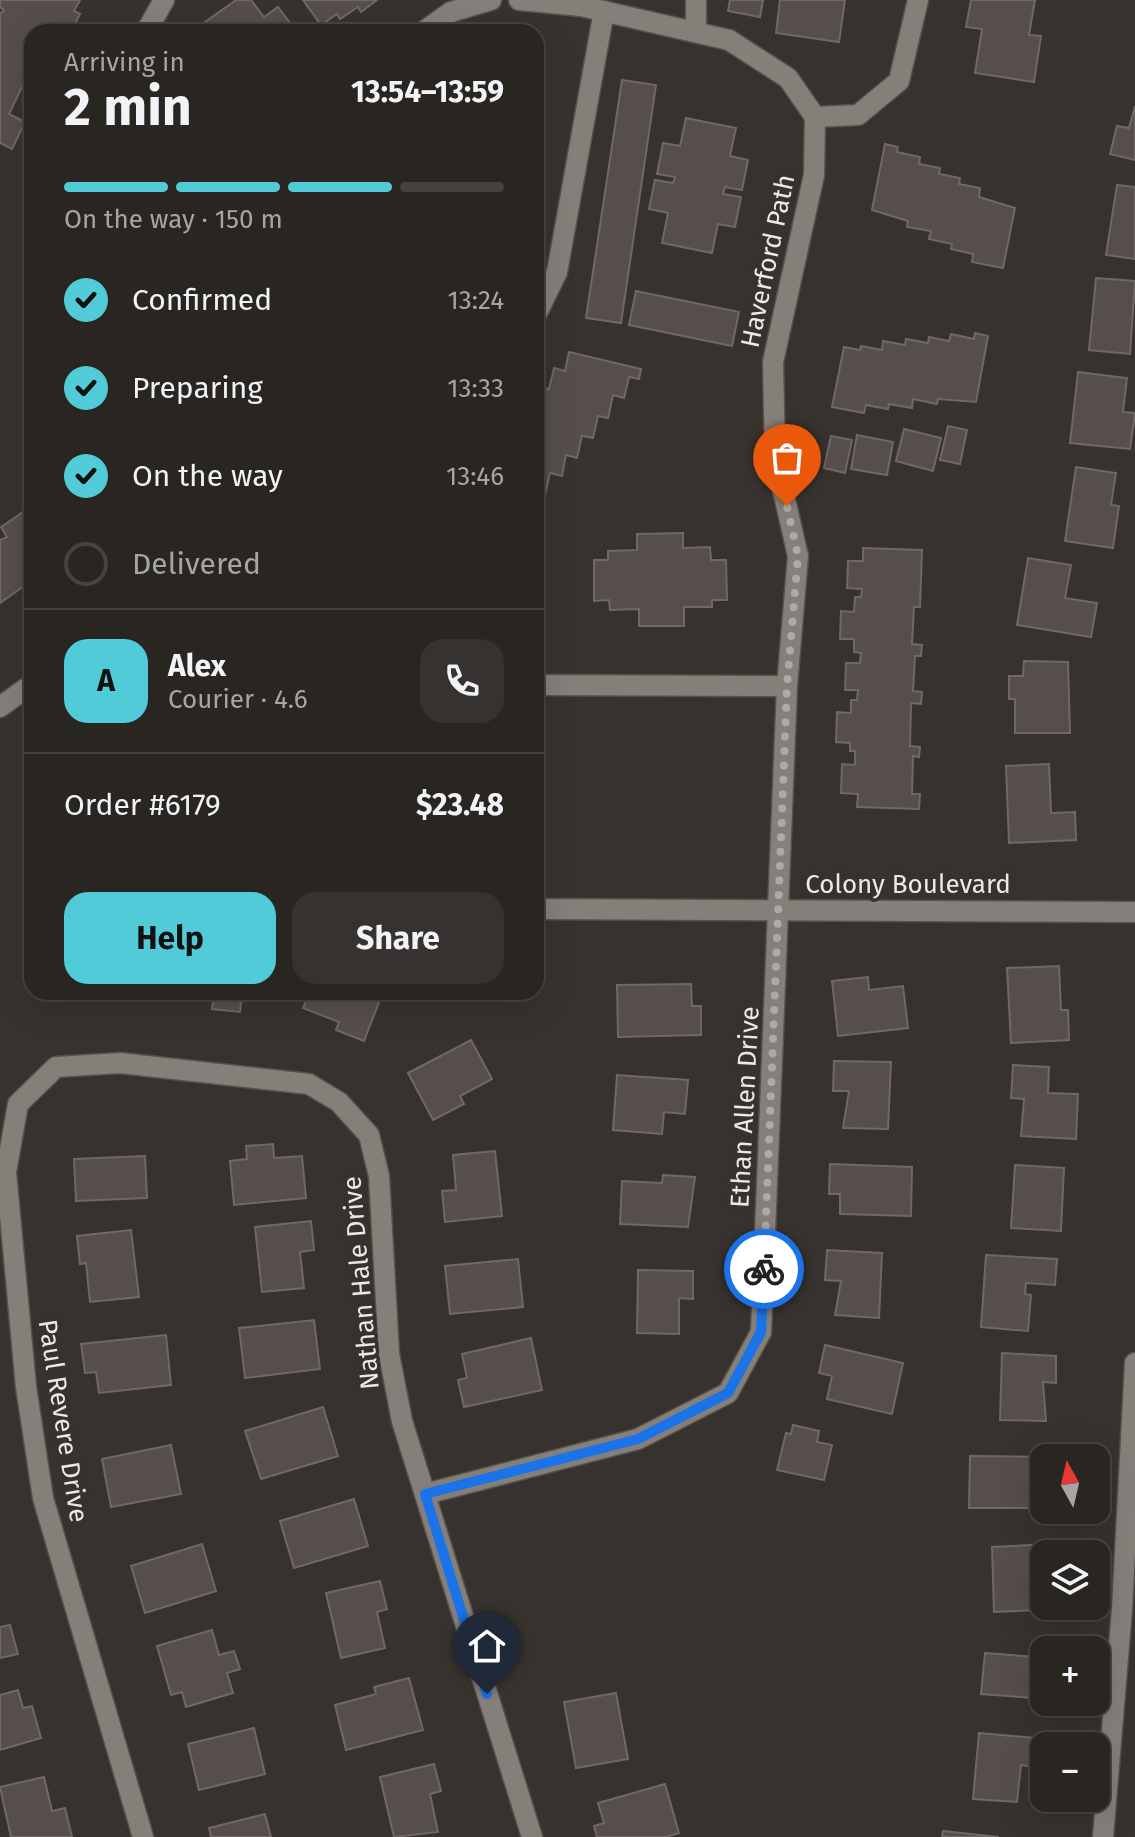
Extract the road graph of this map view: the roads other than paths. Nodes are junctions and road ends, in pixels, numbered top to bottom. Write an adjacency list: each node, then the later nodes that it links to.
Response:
1 (164, 0): 7 (street)
2 (491, 0): 8 (street)
3 (519, 0): 6 (street)
4 (696, 0): 9 (street)
5 (918, 0): 10 (street)
6 (604, 11): 9 (street); 11 (street)
7 (150, 24)
8 (434, 24)
9 (696, 32): 10 (street)
10 (815, 117): 13 (street, Haverford Path)
11 (544, 299)
12 (544, 685): 13 (street)
13 (787, 686): 17 (street, Ethan Allen Drive)
14 (24, 690): 15 (street)
15 (0, 707)
16 (544, 909): 17 (street, Colony Boulevard)
17 (780, 909): 18 (street, Colony Boulevard); 21 (street, Ethan Allen Drive)
18 (1135, 912)
19 (56, 1067): 21 (street, Nathan Hale Drive); 22 (street, Paul Revere Drive)
20 (1135, 1363): 24 (street)
21 (425, 1494): 23 (street, Nathan Hale Drive)
22 (143, 1837)
23 (532, 1837)
24 (1103, 1837)

